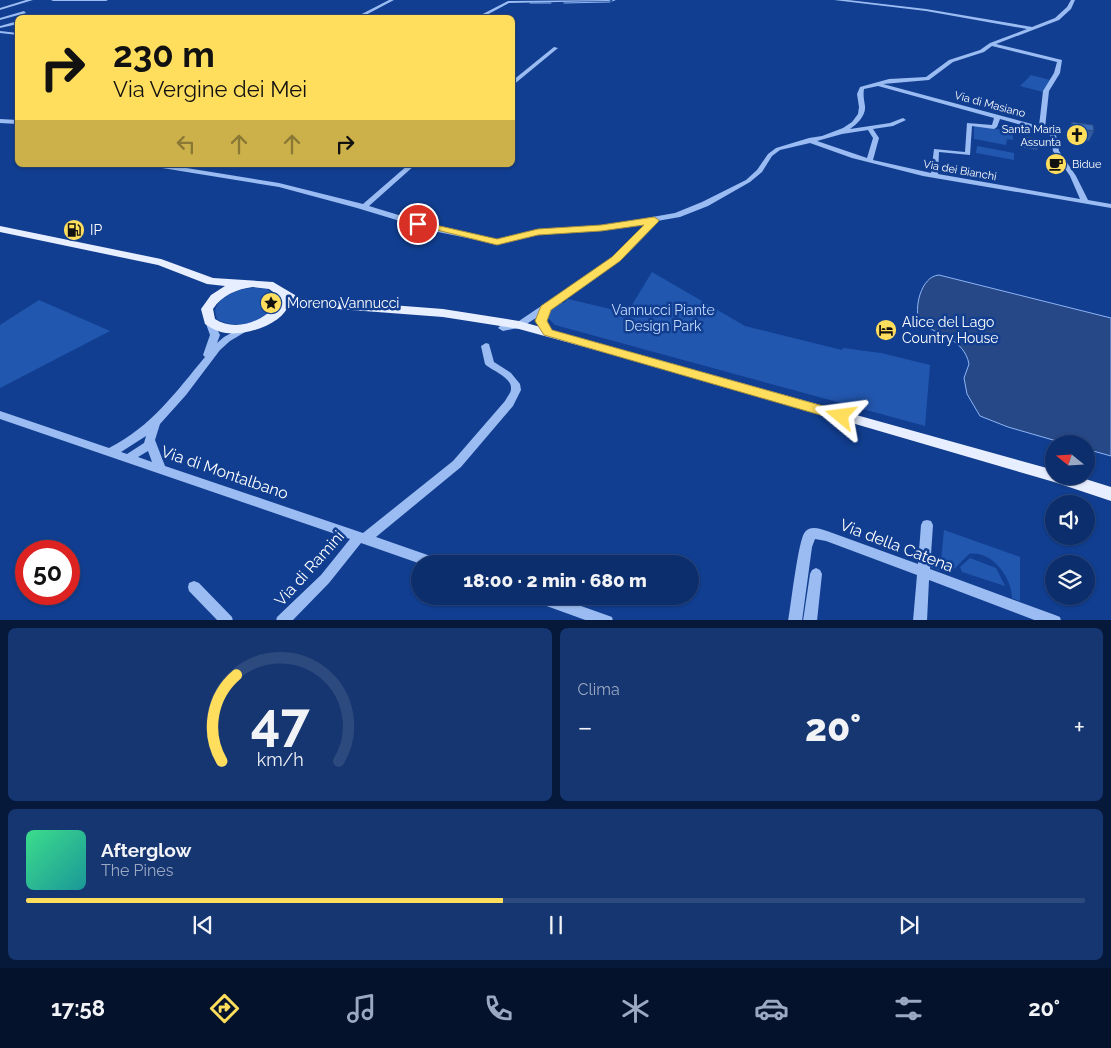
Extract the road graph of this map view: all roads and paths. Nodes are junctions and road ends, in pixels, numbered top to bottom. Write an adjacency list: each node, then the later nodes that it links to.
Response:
1 (31, 0): 8 (street)
2 (53, 0): 3 (street)
3 (106, 0)
4 (392, 0): 10 (street)
5 (609, 0): 11 (street)
6 (836, 0): 15 (street)
7 (1074, 0): 15 (street)
8 (0, 9)
9 (24, 12): 12 (street)
10 (362, 15)
11 (483, 15)
12 (0, 19)
13 (15, 23): 14 (street)
14 (0, 27)
15 (1032, 28): 18 (street)
16 (0, 32): 17 (street)
17 (15, 34)
18 (992, 44): 21 (street); 26 (street)
19 (556, 48): 20 (street)
20 (515, 82)
21 (876, 84): 22 (street, Via di Masiano); 28 (street)
22 (998, 116): 26 (street, Via di Masiano); 33 (street)
23 (0, 120): 25 (street)
24 (904, 120): 27 (street)
25 (15, 122)
26 (1042, 128): 34 (street)
27 (871, 131): 28 (street); 30 (street)
28 (841, 132): 29 (street)
29 (808, 140): 30 (street, Via dei Bianchi); 37 (street)
30 (869, 161): 33 (street, Via dei Bianchi)
31 (168, 167): 36 (street)
32 (410, 167): 36 (street)
33 (934, 176): 34 (street, Via dei Bianchi)
34 (1085, 202): 35 (street, Via dei Bianchi)
35 (1111, 206)
36 (364, 207): 37 (street)
37 (654, 220): 42 (street)
38 (0, 229): 39 (main road)
39 (203, 279): 40 (main road); 43 (main road)
40 (241, 285): 41 (main road); 43 (main road)
41 (283, 295): 44 (main road); 46 (main road)
42 (564, 296): 45 (street); 48 (street)
43 (213, 300): 47 (main road)
44 (330, 306): 46 (main road); 48 (main road)
45 (546, 309): 48 (street); 50 (street)
46 (268, 320): 49 (main road)
47 (209, 321): 49 (main road); 52 (street)
48 (509, 325): 50 (main road); 53 (main road)
49 (247, 328): 52 (street)
50 (548, 332): 53 (main road)
51 (486, 346): 63 (street, Via di Ramini)
52 (202, 366): 55 (street)
53 (701, 376): 59 (main road)
54 (0, 415): 56 (street, Via di Montalbano)
55 (145, 439): 56 (street); 57 (street); 58 (street)
56 (111, 452): 57 (street, Via di Montalbano)
57 (129, 458): 58 (street, Via di Montalbano)
58 (160, 469): 63 (street, Via di Montalbano)
59 (1045, 473)
60 (1082, 485): 61 (main road)
61 (1111, 494)
62 (927, 525): 65 (street)
63 (362, 538): 64 (street, Via di Montalbano); 72 (street, Via di Ramini)
64 (412, 555)
65 (924, 572): 67 (street, Via della Catena); 76 (street); 77 (street, Via della Catena)
66 (816, 574): 69 (street)
67 (801, 584): 69 (street); 74 (street, Via della Catena)
68 (194, 587): 71 (street)
69 (814, 588): 75 (street)
70 (562, 605): 73 (street)
71 (227, 620)
72 (282, 620)
73 (607, 620)
74 (795, 620)
75 (810, 620)
76 (920, 620)
77 (1055, 620)

